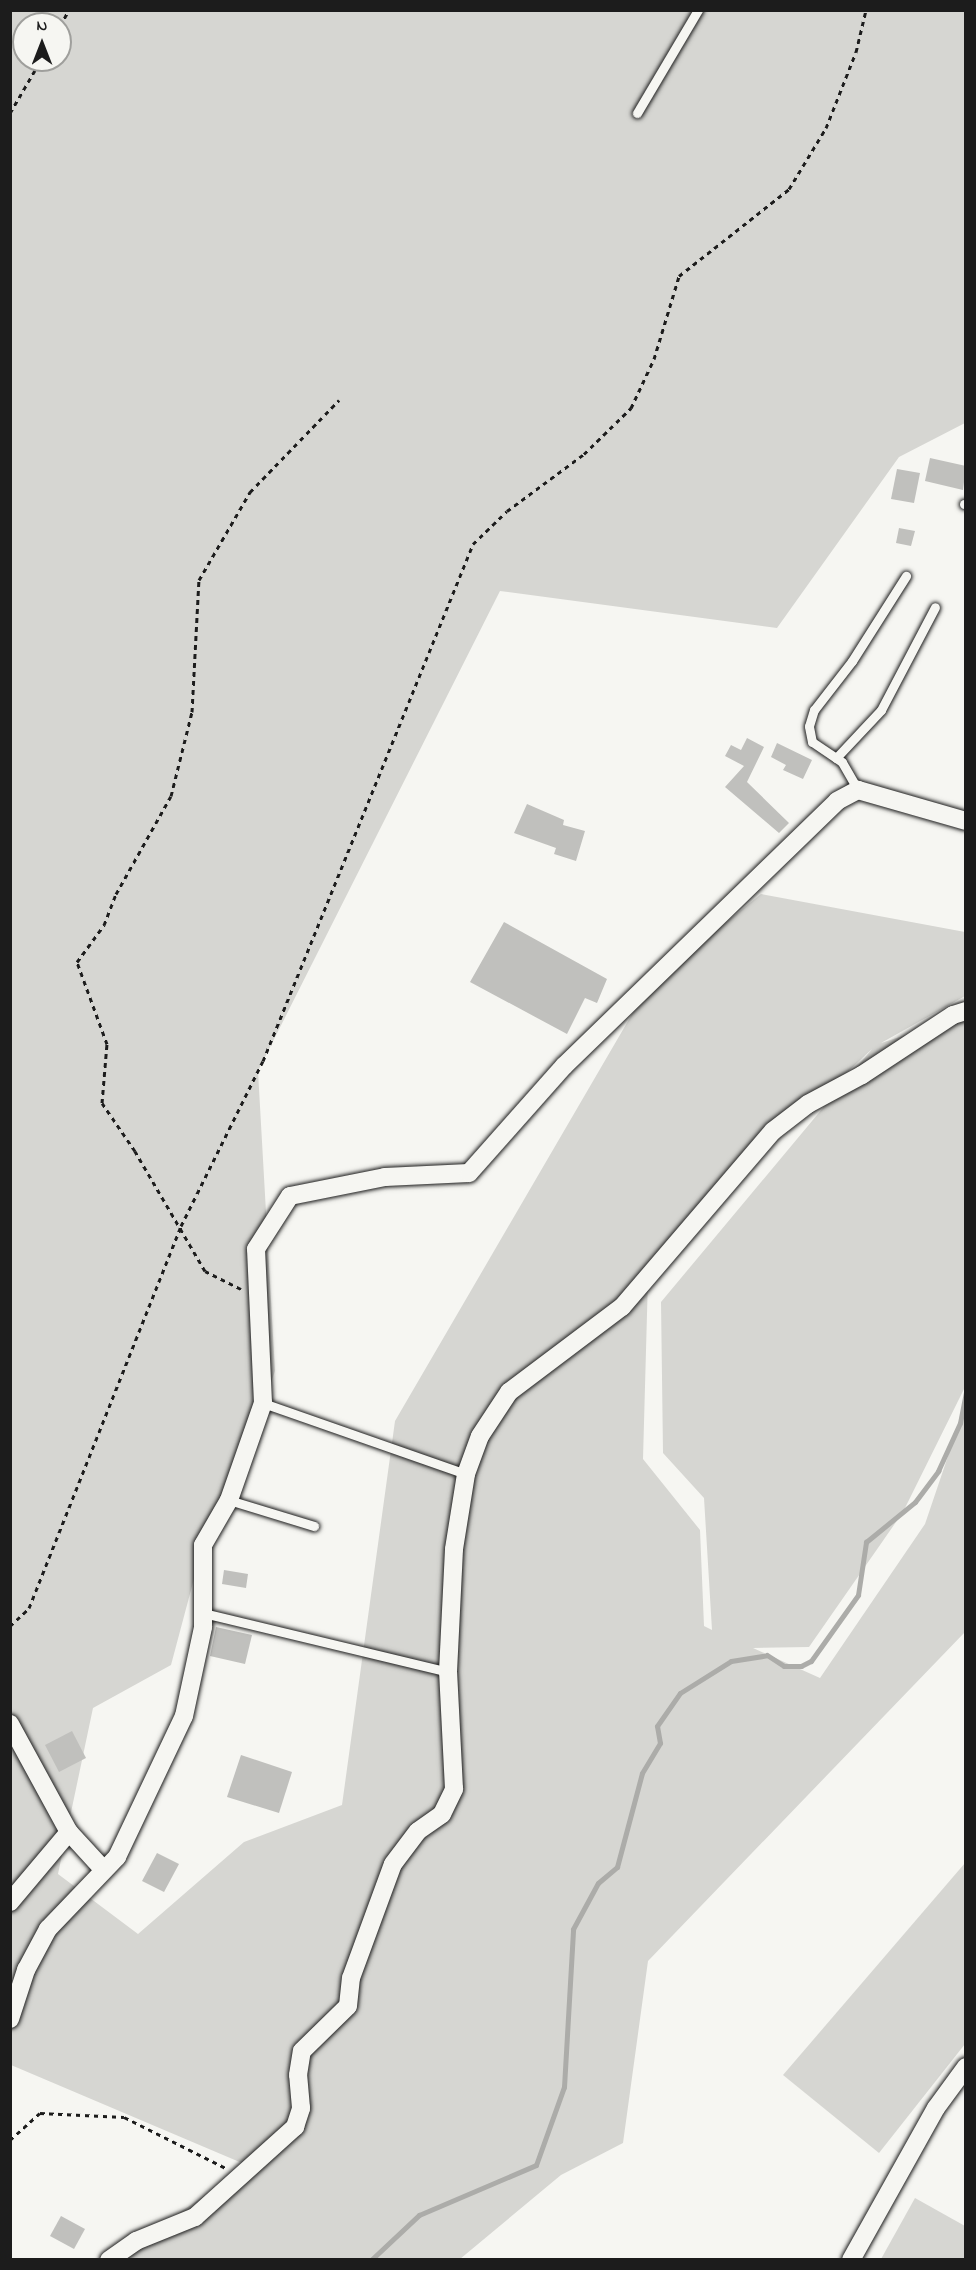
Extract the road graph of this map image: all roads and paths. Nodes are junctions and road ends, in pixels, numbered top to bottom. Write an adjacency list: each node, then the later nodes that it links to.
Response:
1 (698, 10): 5 (lane)
2 (866, 10): 13 (path)
3 (34, 72): 4 (path)
4 (10, 112)
5 (637, 113)
6 (339, 400): 13 (path)
7 (906, 576): 9 (lane)
8 (935, 607): 9 (lane)
9 (836, 758): 10 (lane)
10 (858, 790): 11 (street); 14 (street)
11 (966, 821)
12 (966, 1011): 16 (street)
13 (181, 1226): 14 (path); 20 (path)
14 (256, 1297): 15 (street)
15 (263, 1403): 16 (lane); 17 (street)
16 (466, 1474): 21 (street)
17 (229, 1500): 18 (lane); 19 (street)
18 (314, 1526)
19 (204, 1613): 21 (lane); 24 (street)
20 (10, 1626)
21 (448, 1672): 29 (street)
22 (10, 1724): 23 (street)
23 (69, 1832): 24 (street); 25 (street)
24 (102, 1868): 26 (street)
25 (10, 1902)
26 (10, 2019)
27 (966, 2067): 31 (street)
28 (10, 2140): 29 (path)
29 (238, 2175): 30 (street)
30 (109, 2259)
31 (851, 2259)

